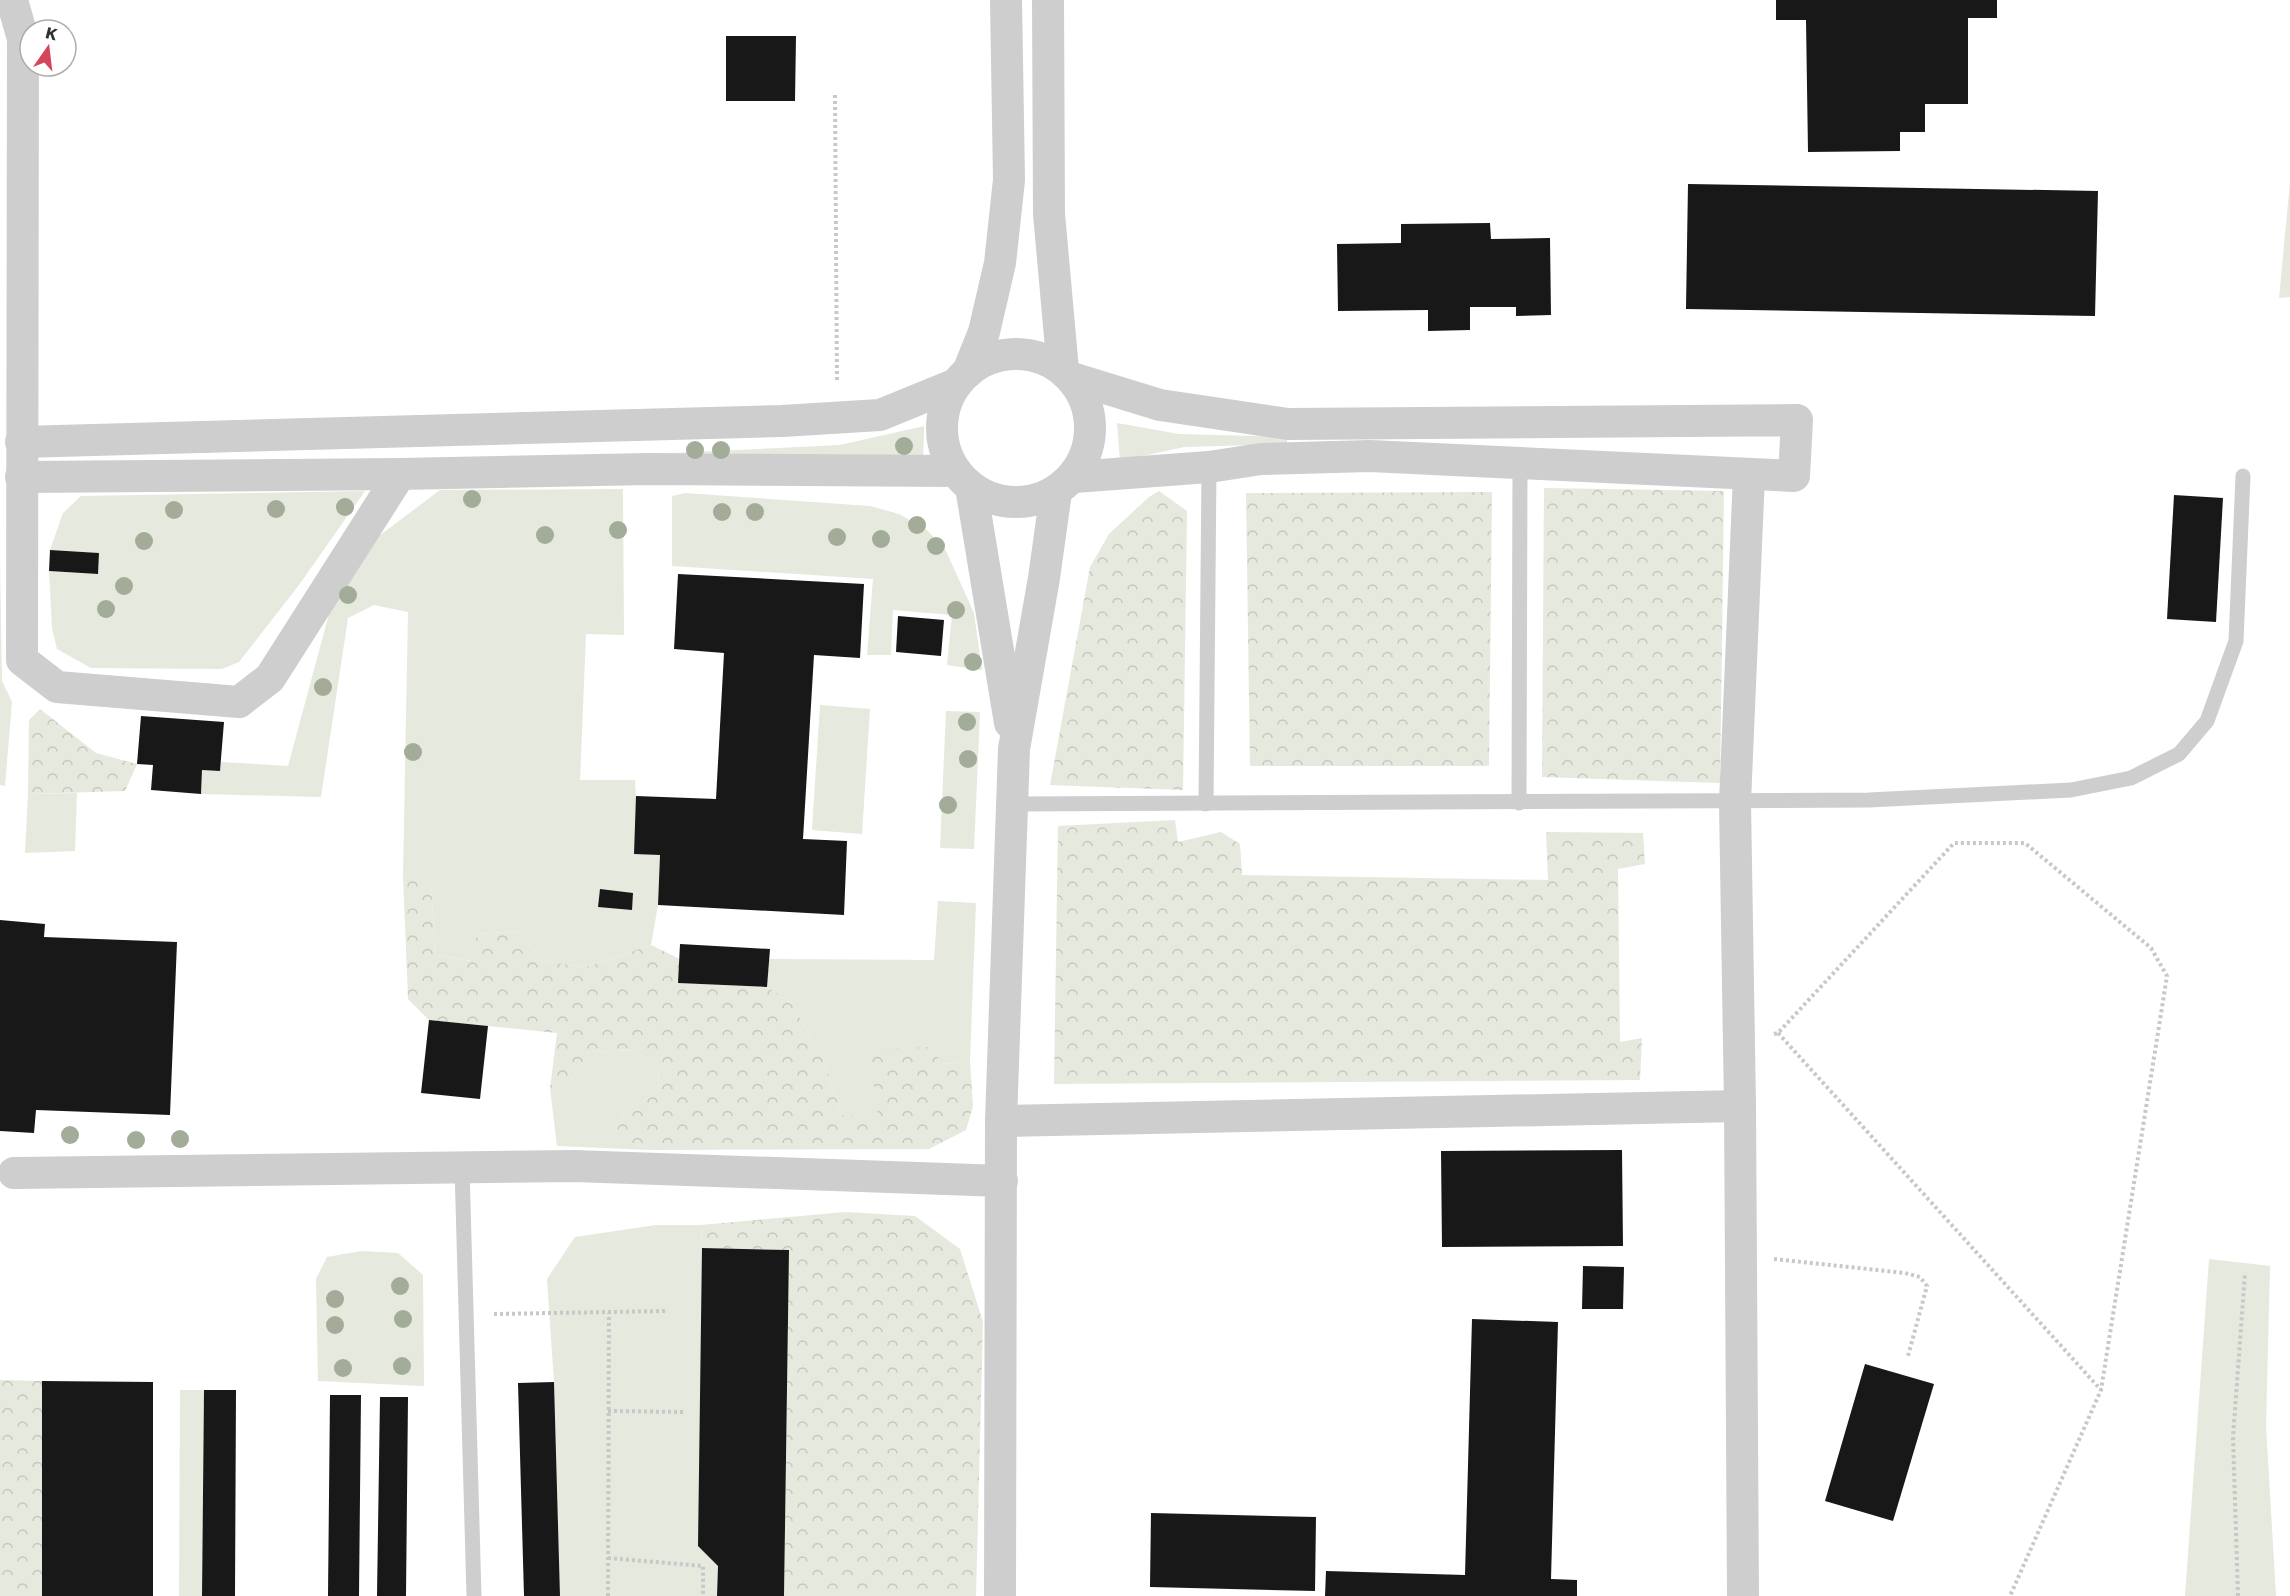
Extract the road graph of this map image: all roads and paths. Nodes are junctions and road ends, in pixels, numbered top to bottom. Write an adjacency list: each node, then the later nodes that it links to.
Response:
1 (12, 0): 8 (street)
2 (1006, 0): 6 (street)
3 (1048, 0): 5 (street)
4 (835, 95): 7 (path)
5 (1068, 374): 6 (street); 12 (street); 16 (street)
6 (962, 378): 7 (street); 15 (street)
7 (837, 417): 8 (street)
8 (21, 442): 14 (street)
9 (1520, 464): 10 (street); 12 (street); 18 (lane)
10 (1209, 467): 16 (street); 21 (lane)
11 (400, 474): 14 (street); 14 (street); 15 (street)
12 (1749, 475): 19 (street)
13 (2243, 476): 19 (lane)
14 (21, 477)
15 (963, 479): 16 (street); 17 (street)
16 (1065, 484): 17 (street)
17 (1014, 749): 20 (street)
18 (1519, 802): 19 (lane); 21 (lane)
19 (1735, 802): 22 (street)
20 (1012, 804): 21 (lane); 23 (street)
21 (1206, 804)
22 (1740, 1106): 23 (street); 27 (street)
23 (1001, 1121): 26 (street)
24 (462, 1167): 25 (street); 26 (street); 31 (lane)
25 (14, 1173)
26 (1002, 1182): 40 (street)
27 (1741, 1256): 32 (path); 41 (street)
28 (2245, 1273): 43 (path)
29 (667, 1311): 30 (path)
30 (609, 1313): 31 (path); 34 (path)
31 (466, 1314): 37 (lane)
32 (1908, 1356)
33 (2101, 1390): 33 (path); 42 (path)
34 (608, 1411): 35 (path); 36 (path)
35 (684, 1412)
36 (608, 1558): 38 (path); 39 (path)
37 (474, 1596)
38 (608, 1596)
39 (703, 1596)
40 (1000, 1596)
41 (1743, 1596)
42 (2010, 1596)
43 (2238, 1596)

